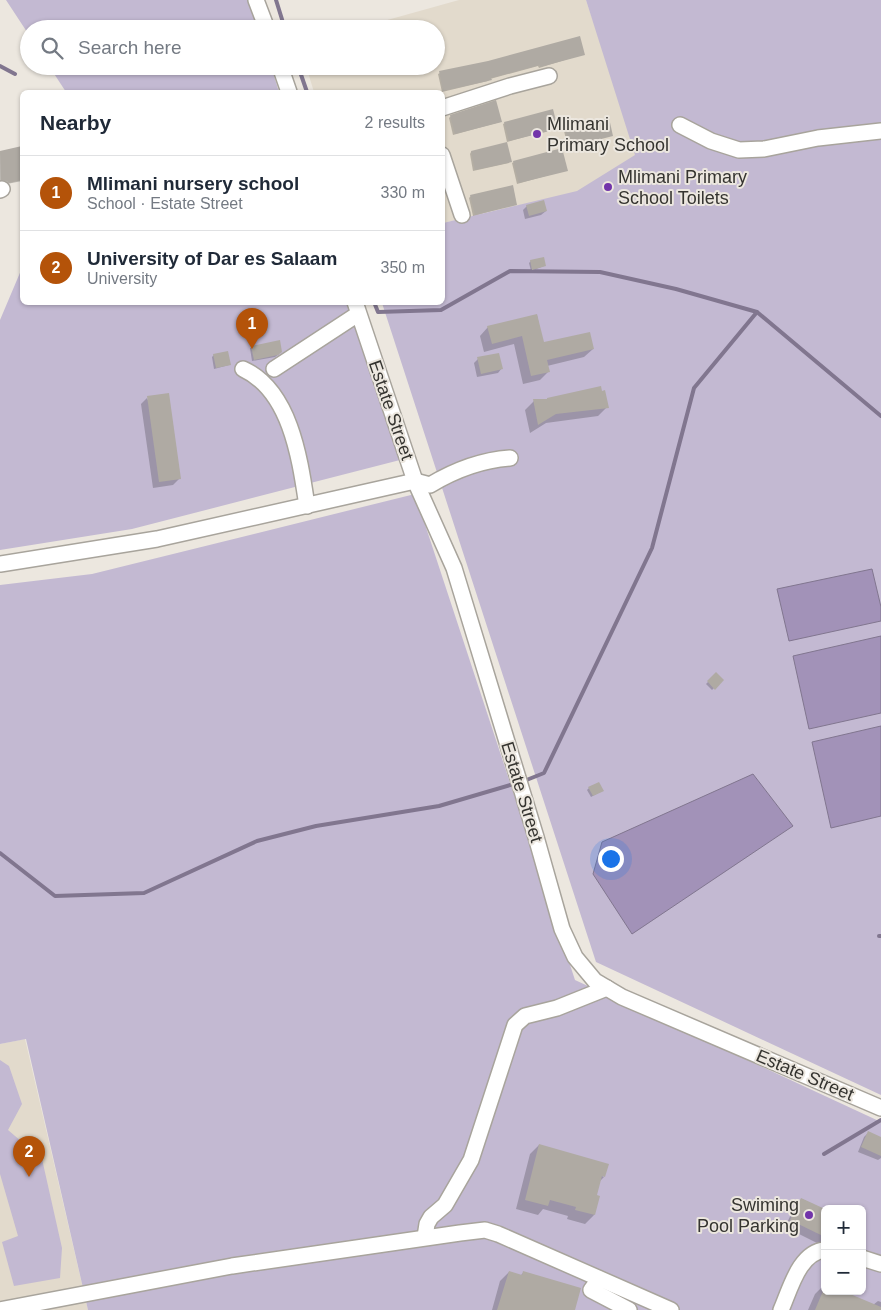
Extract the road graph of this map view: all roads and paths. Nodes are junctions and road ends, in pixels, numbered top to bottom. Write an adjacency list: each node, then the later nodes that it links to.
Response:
1 (256, 0): 2 (street)
2 (264, 20)
3 (283, 75): 5 (street)
4 (549, 76): 6 (street)
5 (288, 90)
6 (445, 107)
7 (680, 125): 8 (street)
8 (881, 131)
9 (445, 164): 10 (street)
10 (462, 215)
11 (356, 308): 12 (street); 15 (street, Estate Street)
12 (274, 369)
13 (244, 370): 16 (street)
14 (510, 458): 15 (street)
15 (415, 481): 16 (street); 18 (street, Estate Street)
16 (307, 506): 17 (street)
17 (0, 564)
18 (607, 988): 19 (street, Estate Street); 20 (street)
19 (881, 1108)
20 (424, 1237): 24 (street); 25 (street)
21 (821, 1251): 28 (street)
22 (866, 1259): 23 (street)
23 (881, 1264)
24 (598, 1279): 26 (street); 27 (street)
25 (0, 1310)
26 (629, 1310)
27 (671, 1310)
28 (781, 1310)

